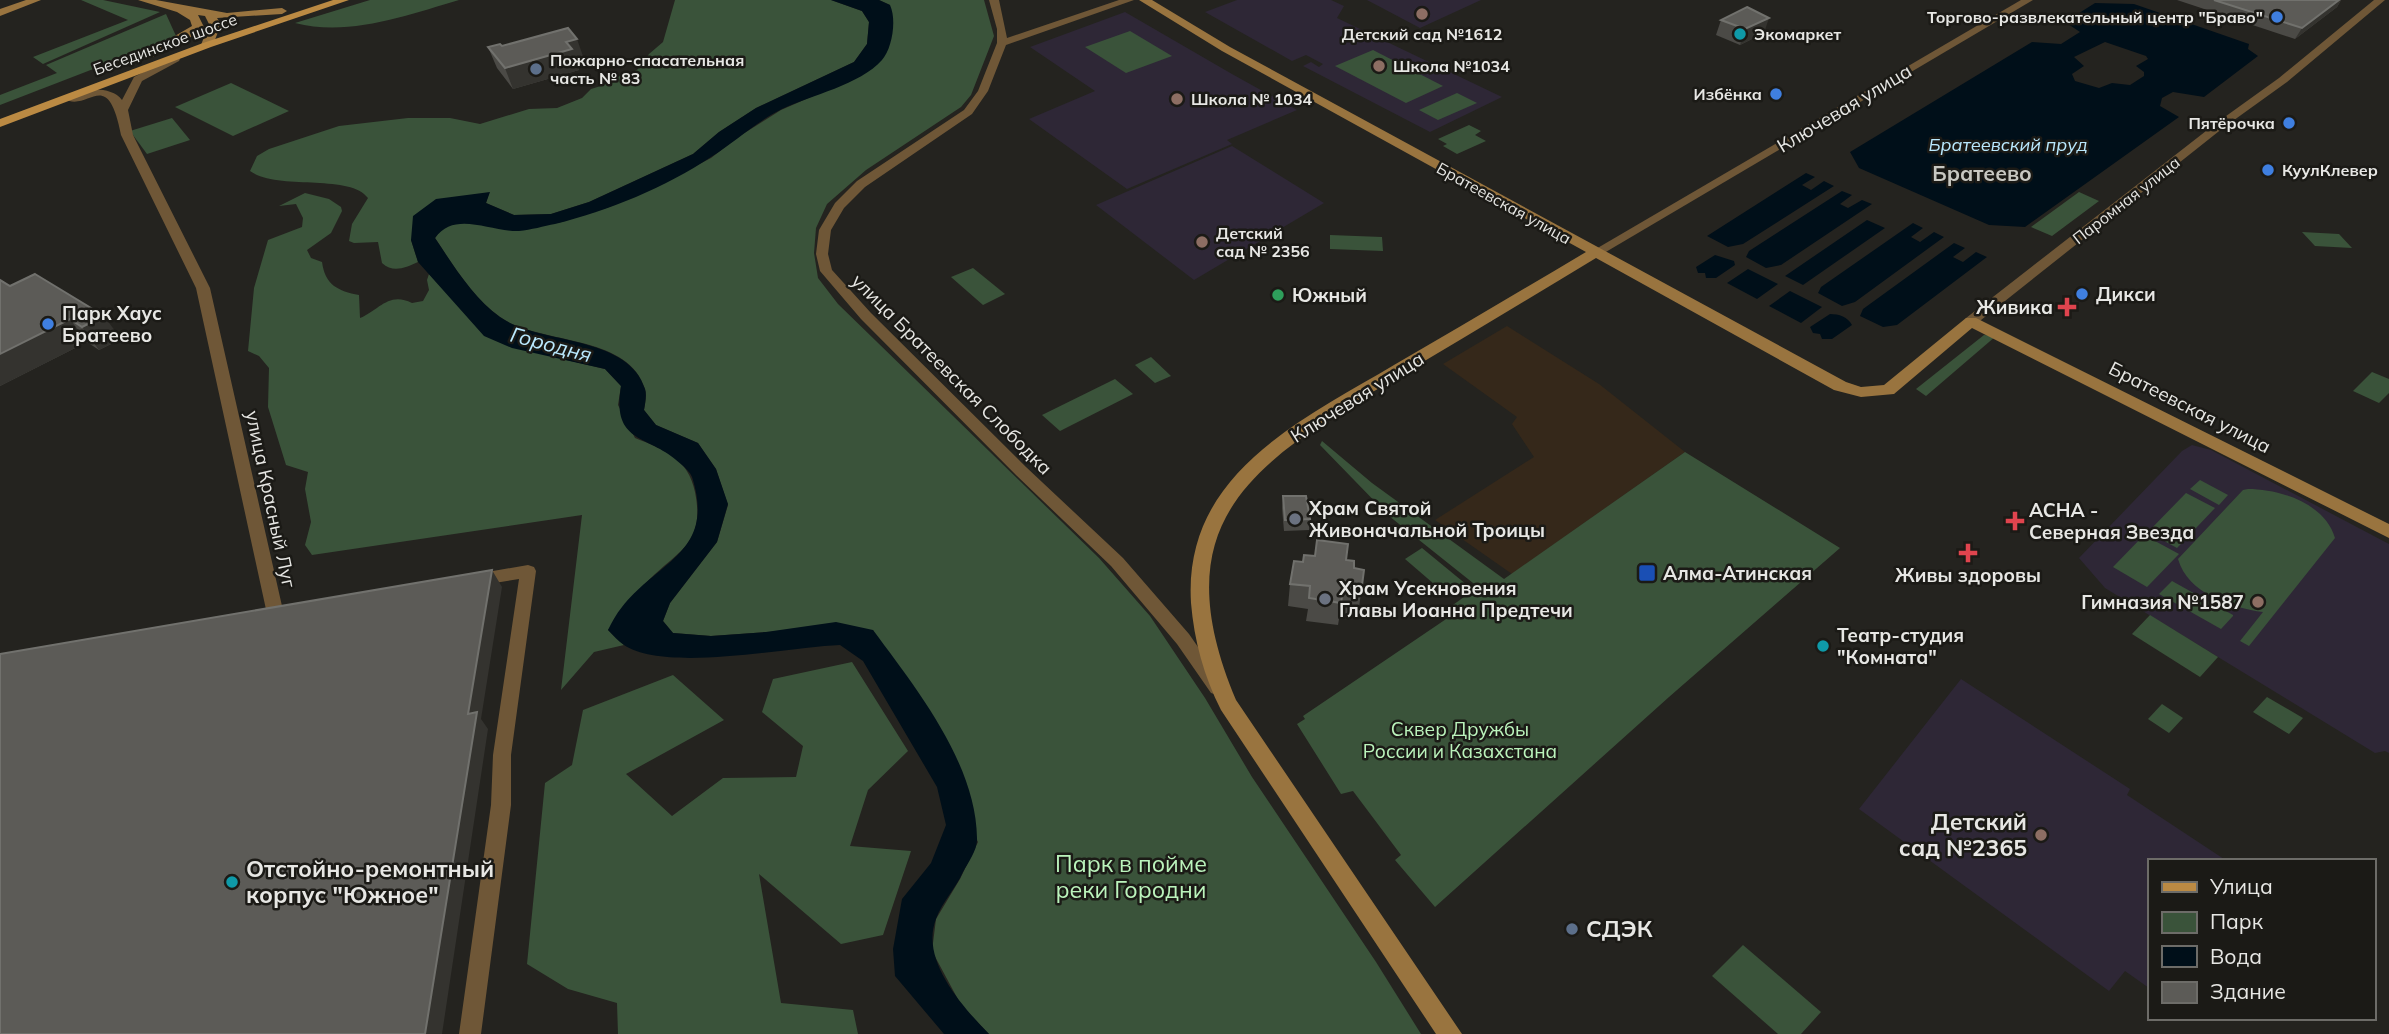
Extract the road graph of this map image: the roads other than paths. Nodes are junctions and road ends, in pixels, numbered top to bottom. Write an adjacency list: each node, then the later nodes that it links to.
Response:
1 (36, 0): 12 (street)
2 (143, 0): 10 (street)
3 (316, 0): 11 (main road, Бесединское шоссе)
4 (344, 0): 14 (main road, Бесединское шоссе)
5 (994, 0): 15 (street)
6 (1129, 0): 15 (street)
7 (1144, 0): 22 (street, Братеевская улица)
8 (2028, 0): 22 (street, Ключевая улица)
9 (2379, 0): 23 (street, Паромная улица)
10 (178, 9): 13 (street); 17 (street)
11 (282, 11): 13 (street); 14 (main road, Бесединское шоссе)
12 (0, 13)
13 (209, 14): 14 (street)
14 (209, 40): 16 (main road, Бесединское шоссе); 17 (main road, Бесединское шоссе)
15 (1002, 43): 28 (street, улица Братеевская Слободка)
16 (185, 52): 18 (main road, Бесединское шоссе); 19 (street)
17 (148, 56): 20 (main road, Бесединское шоссе)
18 (57, 100): 19 (street); 21 (main road, Бесединское шоссе)
19 (122, 110): 27 (street, улица Красный Луг)
20 (0, 113)
21 (0, 123)
22 (1595, 253): 24 (street, Братеевская улица); 28 (street, Ключевая улица)
23 (1971, 321): 24 (street, Паромная улица); 25 (street, Братеевская улица)
24 (1871, 393)
25 (2389, 532)
26 (461, 583): 29 (street)
27 (301, 610)
28 (1227, 704): 30 (street, Ключевая улица)
29 (470, 1034)
30 (1450, 1034)

